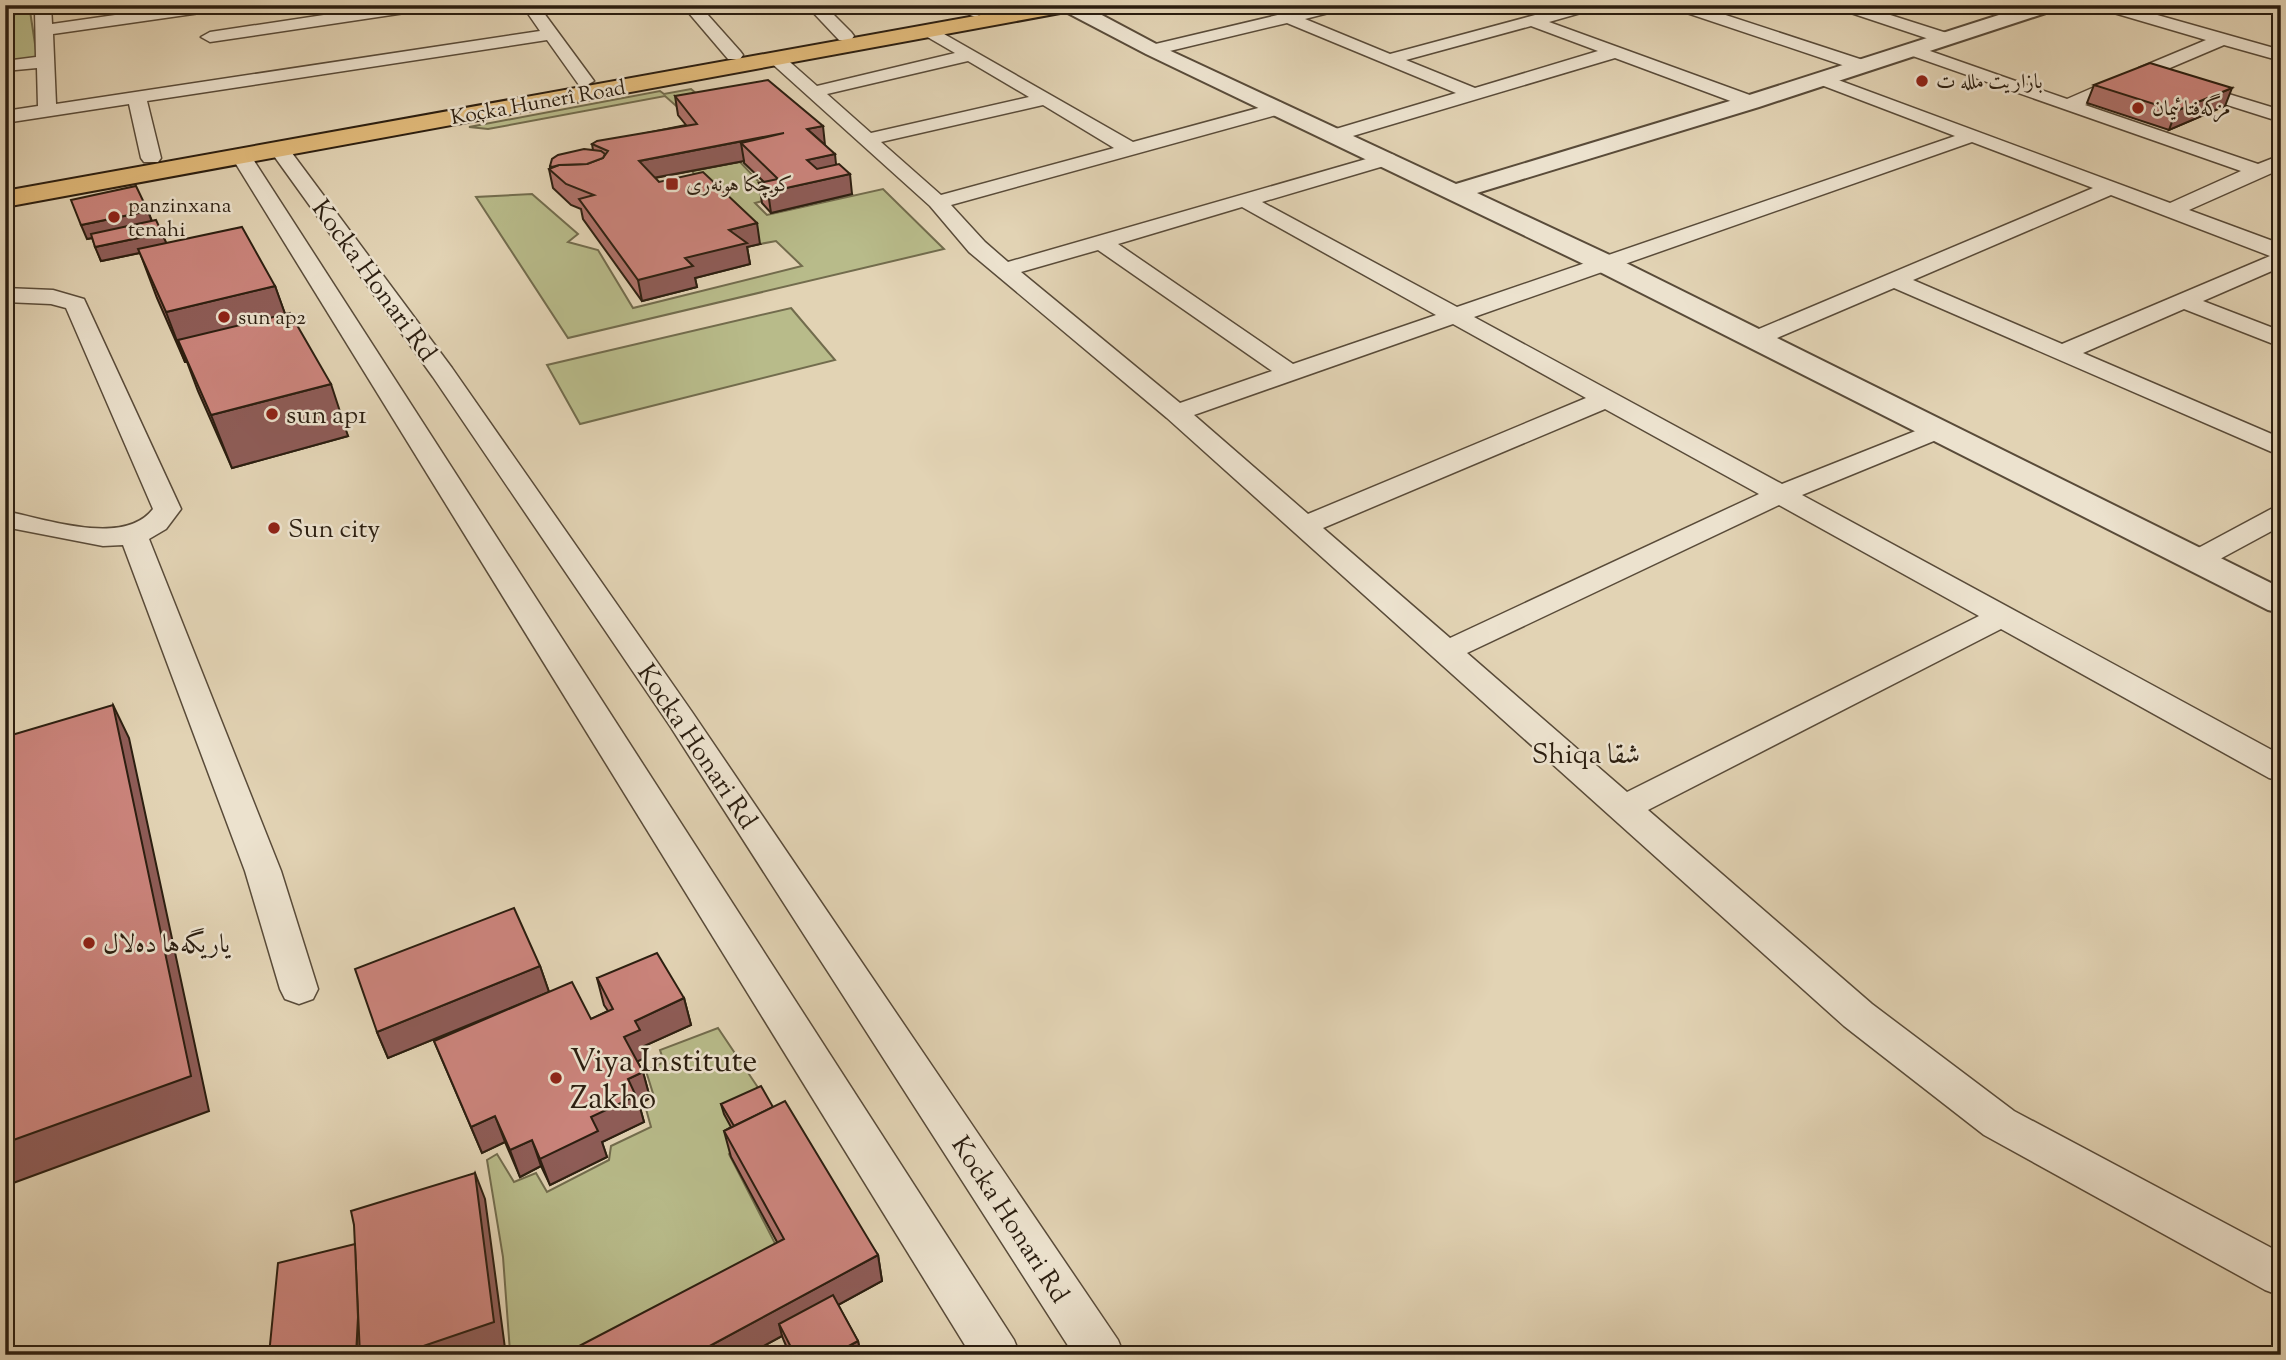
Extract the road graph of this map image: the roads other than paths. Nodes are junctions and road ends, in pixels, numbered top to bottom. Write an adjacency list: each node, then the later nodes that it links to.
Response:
1 (42, 5): 18 (street); 22 (street)
2 (425, 5): 19 (street)
3 (530, 5): 24 (street)
4 (690, 5): 31 (street)
5 (814, 5): 25 (street)
6 (1013, 5): 17 (main road)
7 (1342, 5): 20 (street)
8 (1592, 5): 21 (street)
9 (1678, 5): 38 (street)
10 (1842, 5): 26 (street)
11 (2050, 5): 26 (street)
12 (2103, 5): 27 (street)
13 (2275, 5): 16 (street)
14 (1070, 6): 23 (main road, Koçka Hunerî Road); 28 (street)
15 (199, 7): 19 (street); 22 (street)
16 (2281, 7)
17 (972, 9): 25 (main road)
18 (5, 10)
19 (363, 10)
20 (1289, 18): 28 (street); 34 (street)
21 (1532, 21): 30 (street); 34 (street)
22 (45, 30): 36 (street)
23 (930, 32): 32 (street); 35 (main road, Koçka Hunerî Road)
24 (551, 34): 41 (street); 44 (street)
25 (845, 36): 31 (main road)
26 (1947, 39): 29 (street)
27 (2223, 39): 33 (street); 39 (street)
28 (1153, 50): 48 (street)
29 (1913, 50): 38 (street); 47 (street)
30 (1615, 52): 43 (street); 46 (street)
31 (734, 55): 41 (main road)
32 (970, 55): 42 (street); 45 (street)
33 (2281, 56)
34 (1390, 59): 43 (street)
35 (777, 60): 42 (street); 55 (main road, Koçka Hunerî Road)
36 (47, 61): 37 (street); 49 (street)
37 (5, 66)
38 (1863, 66): 40 (street)
39 (2145, 72): 47 (street); 50 (street)
40 (1822, 79): 46 (street); 53 (street)
41 (585, 81): 58 (main road)
42 (813, 92): 54 (street)
43 (1471, 93): 52 (street)
44 (137, 97): 49 (street); 58 (street)
45 (1046, 99): 54 (street); 56 (street)
46 (1751, 102): 64 (street)
47 (2068, 105): 61 (street)
48 (1280, 108): 52 (street); 56 (street)
49 (47, 110): 51 (street)
50 (2281, 116)
51 (5, 117)
52 (1336, 135): 59 (street)
53 (1972, 136): 63 (street); 72 (street)
54 (867, 140): 67 (street)
55 (279, 149): 57 (main road, Koçka Hunerî Road); 75 (street, Kocka Honari Rd)
56 (1130, 149): 67 (street)
57 (241, 156): 65 (main road, Koçka Hunerî Road); 78 (street, Kocka Honari Rd)
58 (152, 158): 62 (main road)
59 (1387, 159): 64 (street); 66 (street)
60 (2281, 161): 61 (street)
61 (2259, 171): 68 (street)
62 (5, 184)
63 (2110, 188): 68 (street); 74 (street)
64 (1455, 192): 72 (street)
65 (5, 199)
66 (1245, 201): 69 (street); 79 (street)
67 (937, 202): 73 (street)
68 (2170, 211): 70 (street)
69 (1101, 242): 73 (street); 83 (street)
70 (2281, 252)
71 (2281, 258): 77 (street)
72 (1604, 263): 79 (street); 80 (street)
73 (1003, 270): 85 (street)
74 (1892, 279): 80 (street); 82 (street)
75 (382, 290): 78 (street); 102 (street, Kocka Honari Rd)
76 (5, 295): 92 (street)
77 (2181, 300): 81 (street); 82 (street)
78 (332, 301): 101 (street, Kocka Honari Rd)
79 (1453, 315): 83 (street); 84 (street)
80 (1755, 339): 86 (street)
81 (2281, 340)
82 (2062, 353): 87 (street)
83 (1290, 373): 85 (street)
84 (1606, 399): 88 (street); 91 (street)
85 (1176, 412): 91 (street)
86 (1937, 431): 88 (street); 93 (street)
87 (2281, 448)
88 (1779, 495): 95 (street); 96 (street)
89 (2281, 515): 93 (street)
90 (5, 519): 92 (street)
91 (1304, 526): 96 (street)
92 (133, 535): 99 (street)
93 (2197, 560): 94 (street)
94 (2281, 602)
95 (2001, 617): 97 (street); 98 (street)
96 (1446, 651): 98 (street)
97 (2281, 770)
98 (1624, 808): 100 (street)
99 (299, 989)
100 (2281, 1276)
101 (997, 1355)
102 (1101, 1355)

